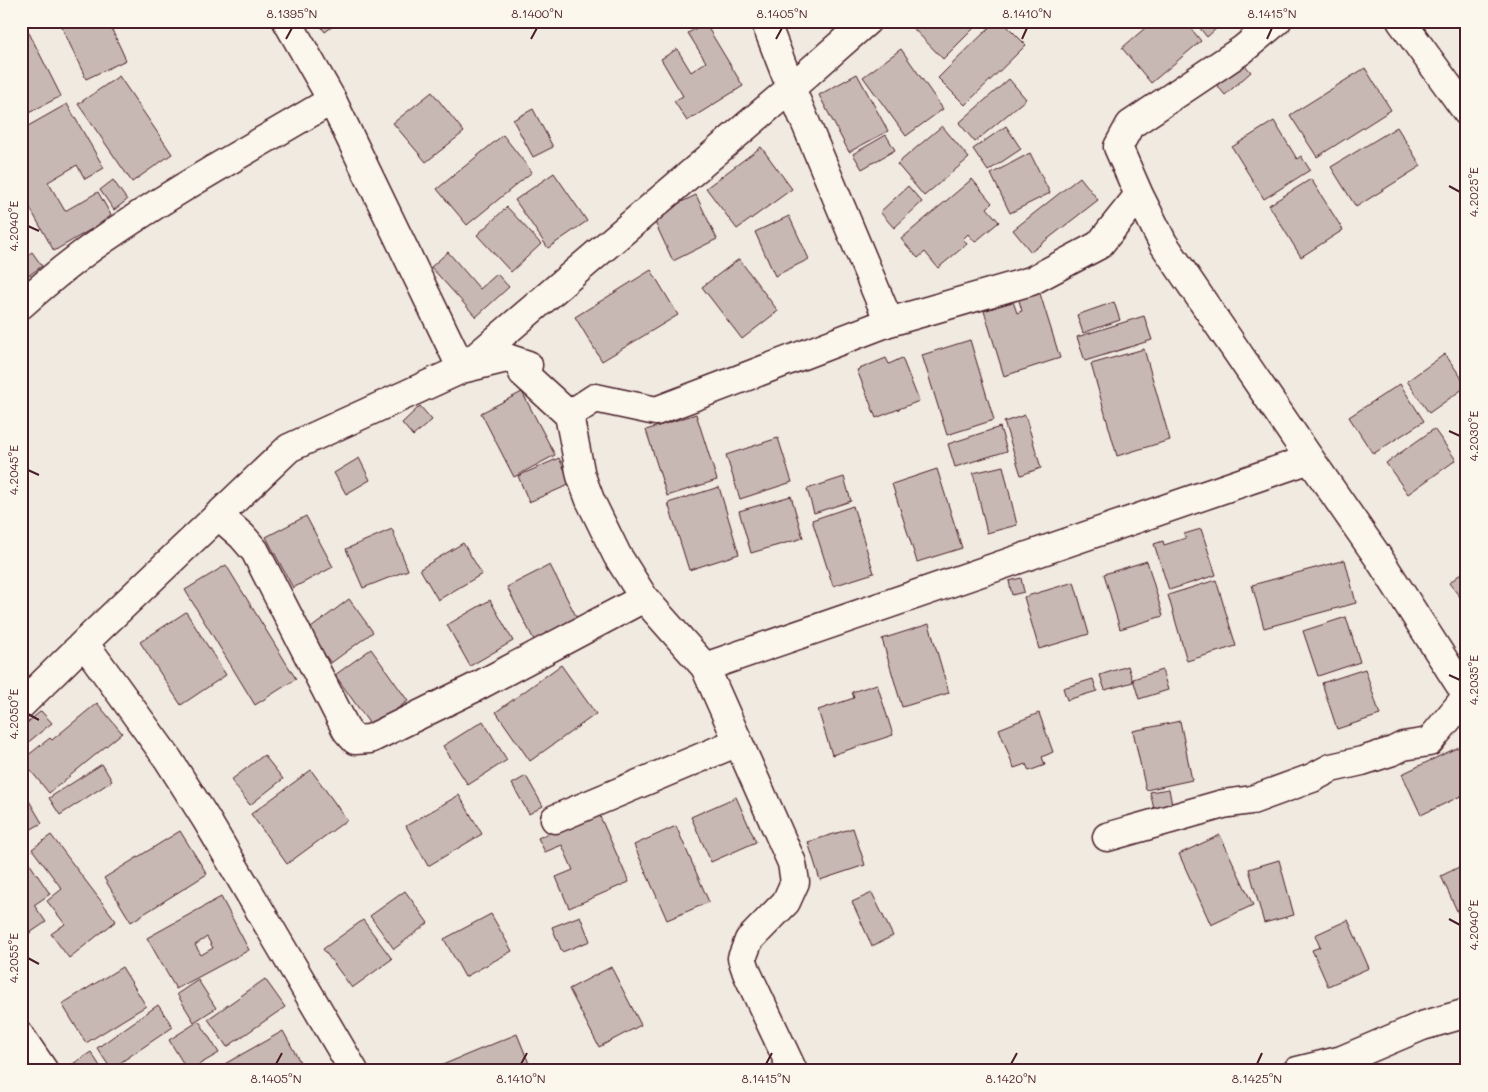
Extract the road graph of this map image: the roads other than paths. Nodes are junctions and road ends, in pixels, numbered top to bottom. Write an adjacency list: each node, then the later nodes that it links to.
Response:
1 (287, 21): 7 (street)
2 (765, 21): 6 (street)
3 (867, 21): 6 (street)
4 (1277, 21): 9 (street)
5 (1401, 21): 8 (street)
6 (791, 88): 11 (street); 12 (street)
7 (332, 100): 10 (street); 12 (street)
8 (1467, 112)
9 (1139, 195): 11 (street); 14 (street)
10 (21, 305)
11 (889, 322): 13 (street)
12 (462, 369): 13 (street); 15 (street)
13 (569, 415): 16 (street)
14 (1310, 459): 18 (street); 19 (street)
15 (218, 515): 16 (street); 17 (street)
16 (644, 598): 18 (street)
17 (84, 643): 20 (street); 27 (street)
18 (706, 667): 21 (street)
19 (1467, 696): 23 (street)
20 (21, 704)
21 (738, 742): 22 (street); 28 (street)
22 (555, 819)
23 (1107, 837)
24 (1467, 1012): 29 (street)
25 (21, 1037): 26 (street)
26 (44, 1071)
27 (354, 1071)
28 (792, 1071)
29 (1296, 1071)

